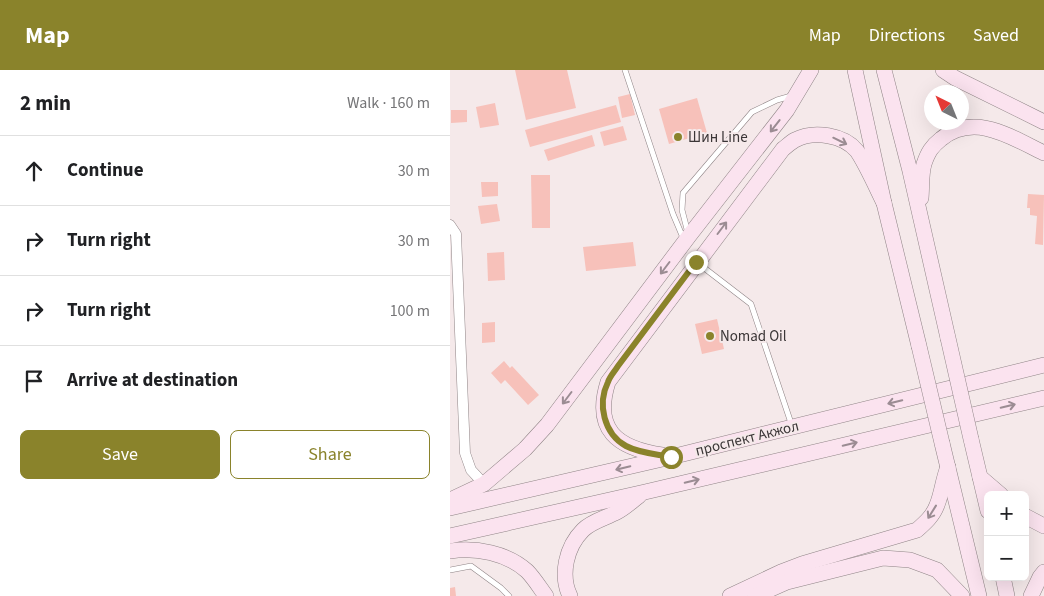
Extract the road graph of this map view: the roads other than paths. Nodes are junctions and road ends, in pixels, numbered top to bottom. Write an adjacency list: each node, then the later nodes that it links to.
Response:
1 (625, 70): 12 (lane)
2 (811, 70): 6 (main road)
3 (855, 70): 9 (main road)
4 (884, 70): 10 (main road)
5 (944, 70): 7 (main road)
6 (798, 94): 12 (main road, one-way to 12); 12 (lane)
7 (1044, 122)
8 (1044, 152): 10 (main road)
9 (884, 203): 13 (main road, one-way to 9); 18 (main road, bridge)
10 (920, 214): 19 (main road, bridge)
11 (450, 225): 20 (street)
12 (687, 239): 20 (main road, one-way to 20)
13 (696, 262): 16 (lane); 17 (main road)
14 (1044, 365): 16 (main road, проспект Акжол, one-way to 16)
15 (1044, 398): 22 (main road, проспект Акжол, one-way to 15)
16 (792, 427): 17 (main road, проспект Акжол)
17 (671, 457): 25 (main road, проспект Акжол, one-way to 25)
18 (948, 467): 36 (main road, one-way to 36); 39 (main road)
19 (980, 477): 21 (main road); 23 (main road)
20 (484, 484): 24 (main road)
21 (996, 491)
22 (645, 492): 28 (main road, проспект Акжол); 35 (main road)
23 (984, 494)
24 (450, 500)
25 (450, 508)
26 (1029, 518): 27 (main road)
27 (1044, 526)
28 (450, 536)
29 (450, 551): 34 (main road)
30 (450, 570): 33 (lane)
31 (1044, 572): 41 (main road)
32 (1004, 581): 40 (main road)
33 (509, 596)
34 (546, 596)
35 (570, 596)
36 (730, 596)
37 (755, 596): 38 (main road)
38 (962, 596)
39 (979, 596)
40 (1007, 596)
41 (1031, 596)

